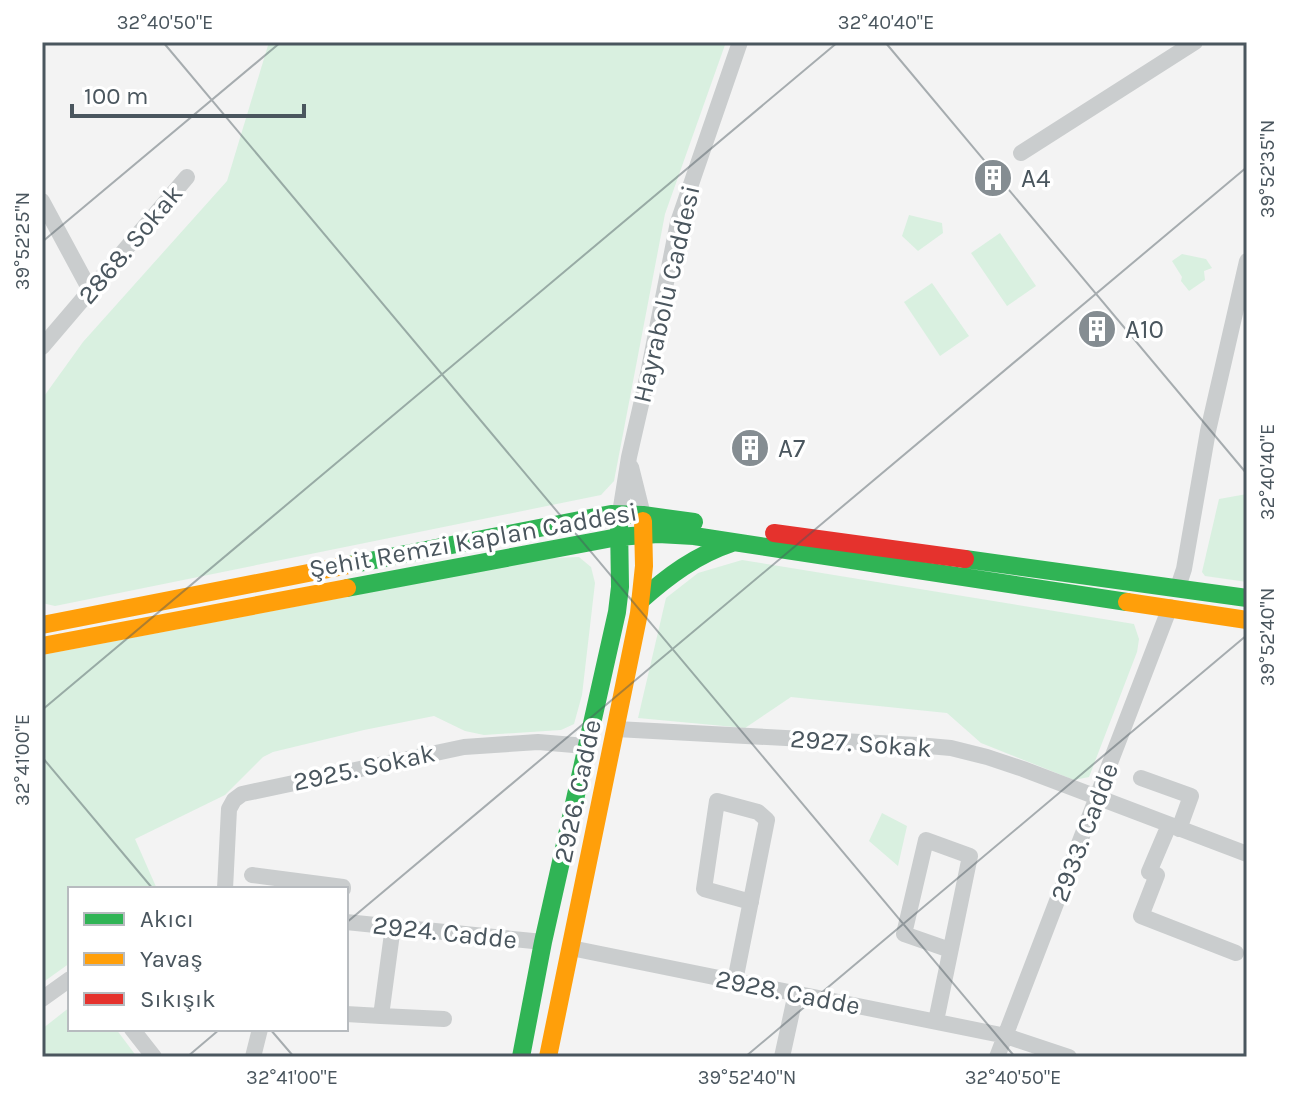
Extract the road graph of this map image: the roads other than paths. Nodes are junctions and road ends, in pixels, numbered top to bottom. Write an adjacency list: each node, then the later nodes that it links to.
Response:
1 (740, 42): 9 (street, Hayrabolu Caddesi)
2 (1195, 42): 3 (street)
3 (1021, 153)
4 (187, 177): 7 (street, 2868. Sokak)
5 (42, 201): 7 (street)
6 (1246, 267): 15 (street)
7 (90, 290): 8 (street, 2868. Sokak)
8 (42, 347)
9 (629, 457): 10 (street, Hayrabolu Caddesi); 11 (street, Hayrabolu Caddesi)
10 (620, 513): 11 (main road, Şehit Remzi Kaplan Caddesi); 13 (main road, 2926. Cadde); 20 (main road, Şehit Remzi Kaplan Caddesi)
11 (643, 515): 12 (main road, 2926. Cadde); 15 (main road, Şehit Remzi Kaplan Caddesi)
12 (644, 534): 13 (main road, Şehit Remzi Kaplan Caddesi); 14 (main road, Şehit Remzi Kaplan Caddesi); 17 (main road, 2926. Cadde)
13 (618, 537): 21 (main road, Şehit Remzi Kaplan Caddesi); 23 (main road, 2926. Cadde)
14 (734, 542): 17 (main road); 18 (main road, Şehit Remzi Kaplan Caddesi)
15 (1178, 587): 16 (main road, Şehit Remzi Kaplan Caddesi); 18 (main road)
16 (1247, 598)
17 (640, 601): 22 (main road, 2926. Cadde)
18 (1170, 607): 19 (main road, Şehit Remzi Kaplan Caddesi); 25 (street, 2933. Cadde)
19 (1247, 620)
20 (42, 625)
21 (42, 646)
22 (616, 729): 25 (street, 2927. Sokak); 35 (main road, 2926. Cadde)
23 (586, 746): 29 (street, 2925. Sokak); 34 (main road, 2926. Cadde)
24 (1141, 778): 26 (street)
25 (1097, 798): 26 (street, 2927. Sokak); 48 (street, 2933. Cadde)
26 (1174, 827): 27 (street, 2927. Sokak); 37 (street)
27 (1247, 854)
28 (252, 875): 30 (street)
29 (225, 887)
30 (343, 887)
31 (751, 902): 31 (street); 39 (street)
32 (348, 922): 33 (street, 2924. Cadde)
33 (393, 926): 34 (street, 2924. Cadde); 43 (street)
34 (543, 942): 35 (main road); 51 (main road, 2926. Cadde)
35 (571, 948): 39 (street, 2928. Cadde); 52 (main road, 2926. Cadde)
36 (950, 950): 36 (street); 45 (street)
37 (1236, 953)
38 (68, 980): 41 (street)
39 (735, 981): 40 (street, 2928. Cadde)
40 (796, 993): 45 (street, 2928. Cadde); 53 (street)
41 (42, 999)
42 (348, 1014): 43 (street)
43 (381, 1016): 44 (street)
44 (444, 1019)
45 (936, 1021): 48 (street, 2928. Cadde)
46 (134, 1031): 49 (street)
47 (260, 1031): 50 (street)
48 (1006, 1036): 54 (street, 2933. Cadde); 55 (street, 2928. Cadde)
49 (154, 1057)
50 (253, 1057)
51 (521, 1057)
52 (548, 1057)
53 (782, 1057)
54 (997, 1057)
55 (1069, 1057)

